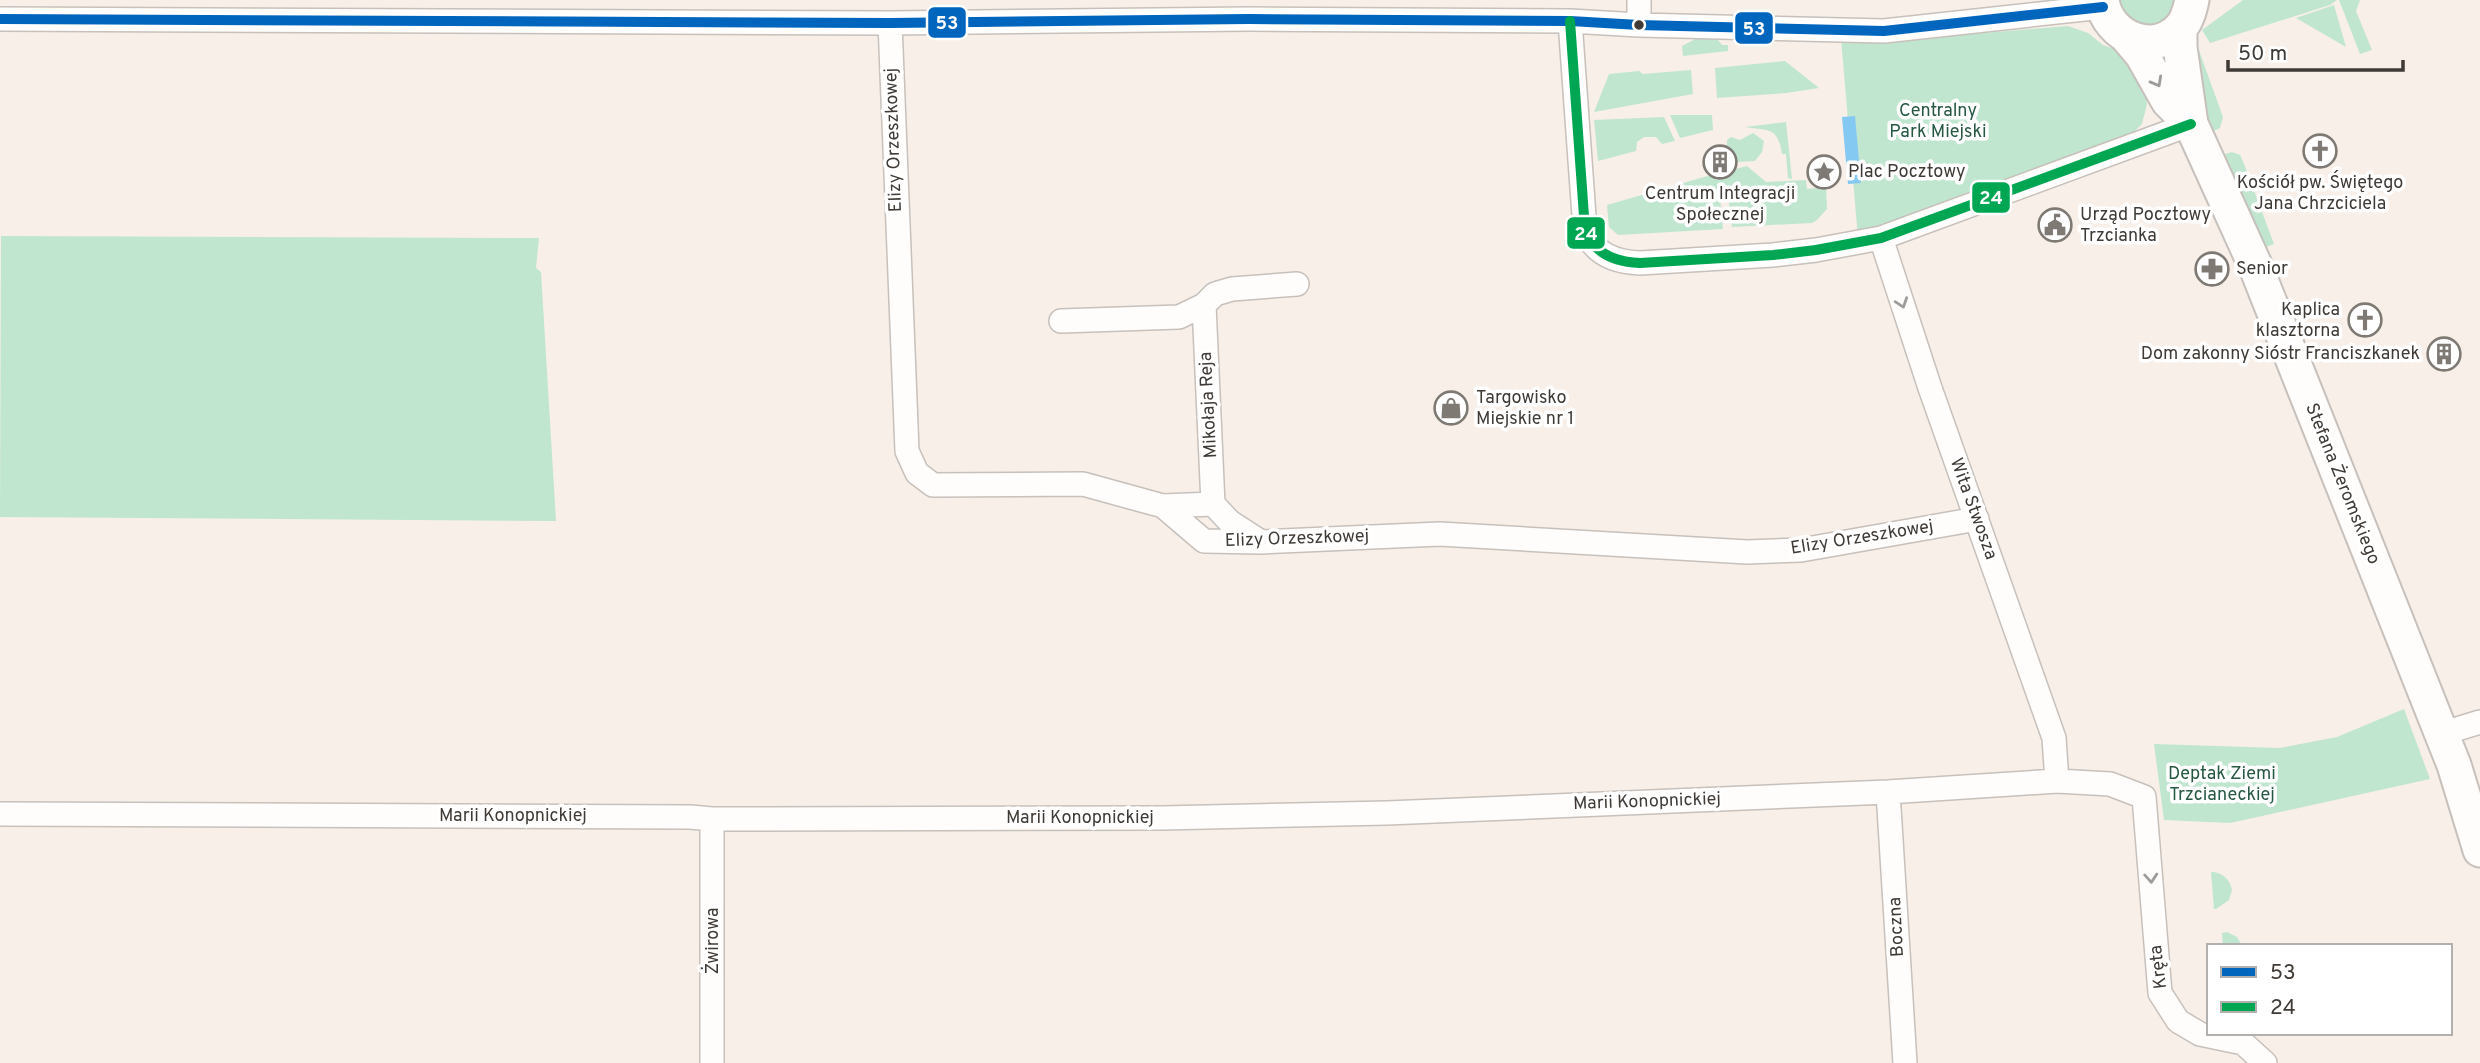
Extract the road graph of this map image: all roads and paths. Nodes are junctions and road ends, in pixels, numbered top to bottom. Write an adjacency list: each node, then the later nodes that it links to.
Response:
1 (1639, 0): 9 (street)
2 (2040, 0): 5 (street)
3 (2103, 3): 5 (street); 10 (main road, Stefana Żeromskiego)
4 (2194, 11): 10 (main road); 11 (main road, Stefana Żeromskiego)
5 (2023, 17): 9 (street)
6 (0, 19): 8 (street)
7 (1570, 20): 8 (street); 9 (street); 12 (street)
8 (890, 23): 17 (street, Elizy Orzeszkowej)
9 (1639, 25)
10 (2127, 37): 11 (main road, Stefana Żeromskiego, one-way to 11)
11 (2191, 124): 12 (street); 21 (main road, Stefana Żeromskiego)
12 (1881, 238): 18 (street, Wita Stwosza, one-way to 18)
13 (1297, 284): 14 (street)
14 (1204, 305): 15 (street); 16 (street, Mikołaja Reja)
15 (1061, 321)
16 (1213, 504): 17 (street); 19 (street)
17 (1163, 506): 19 (street, Elizy Orzeszkowej)
18 (1977, 519): 19 (street, Elizy Orzeszkowej); 22 (street, Wita Stwosza)
19 (1261, 542)
20 (2480, 722): 21 (street)
21 (2441, 734): 27 (main road, Stefana Żeromskiego)
22 (2057, 781): 23 (street, Marii Konopnickiej); 24 (street, Marii Konopnickiej)
23 (1888, 792): 26 (street, Marii Konopnickiej); 29 (street, Boczna)
24 (2145, 803): 30 (street, Kręta, one-way to 30)
25 (0, 814): 26 (street, Marii Konopnickiej)
26 (712, 819): 28 (street, Żwirowa)
27 (2480, 850)
28 (712, 1063)
29 (1905, 1063)
30 (2265, 1063)

